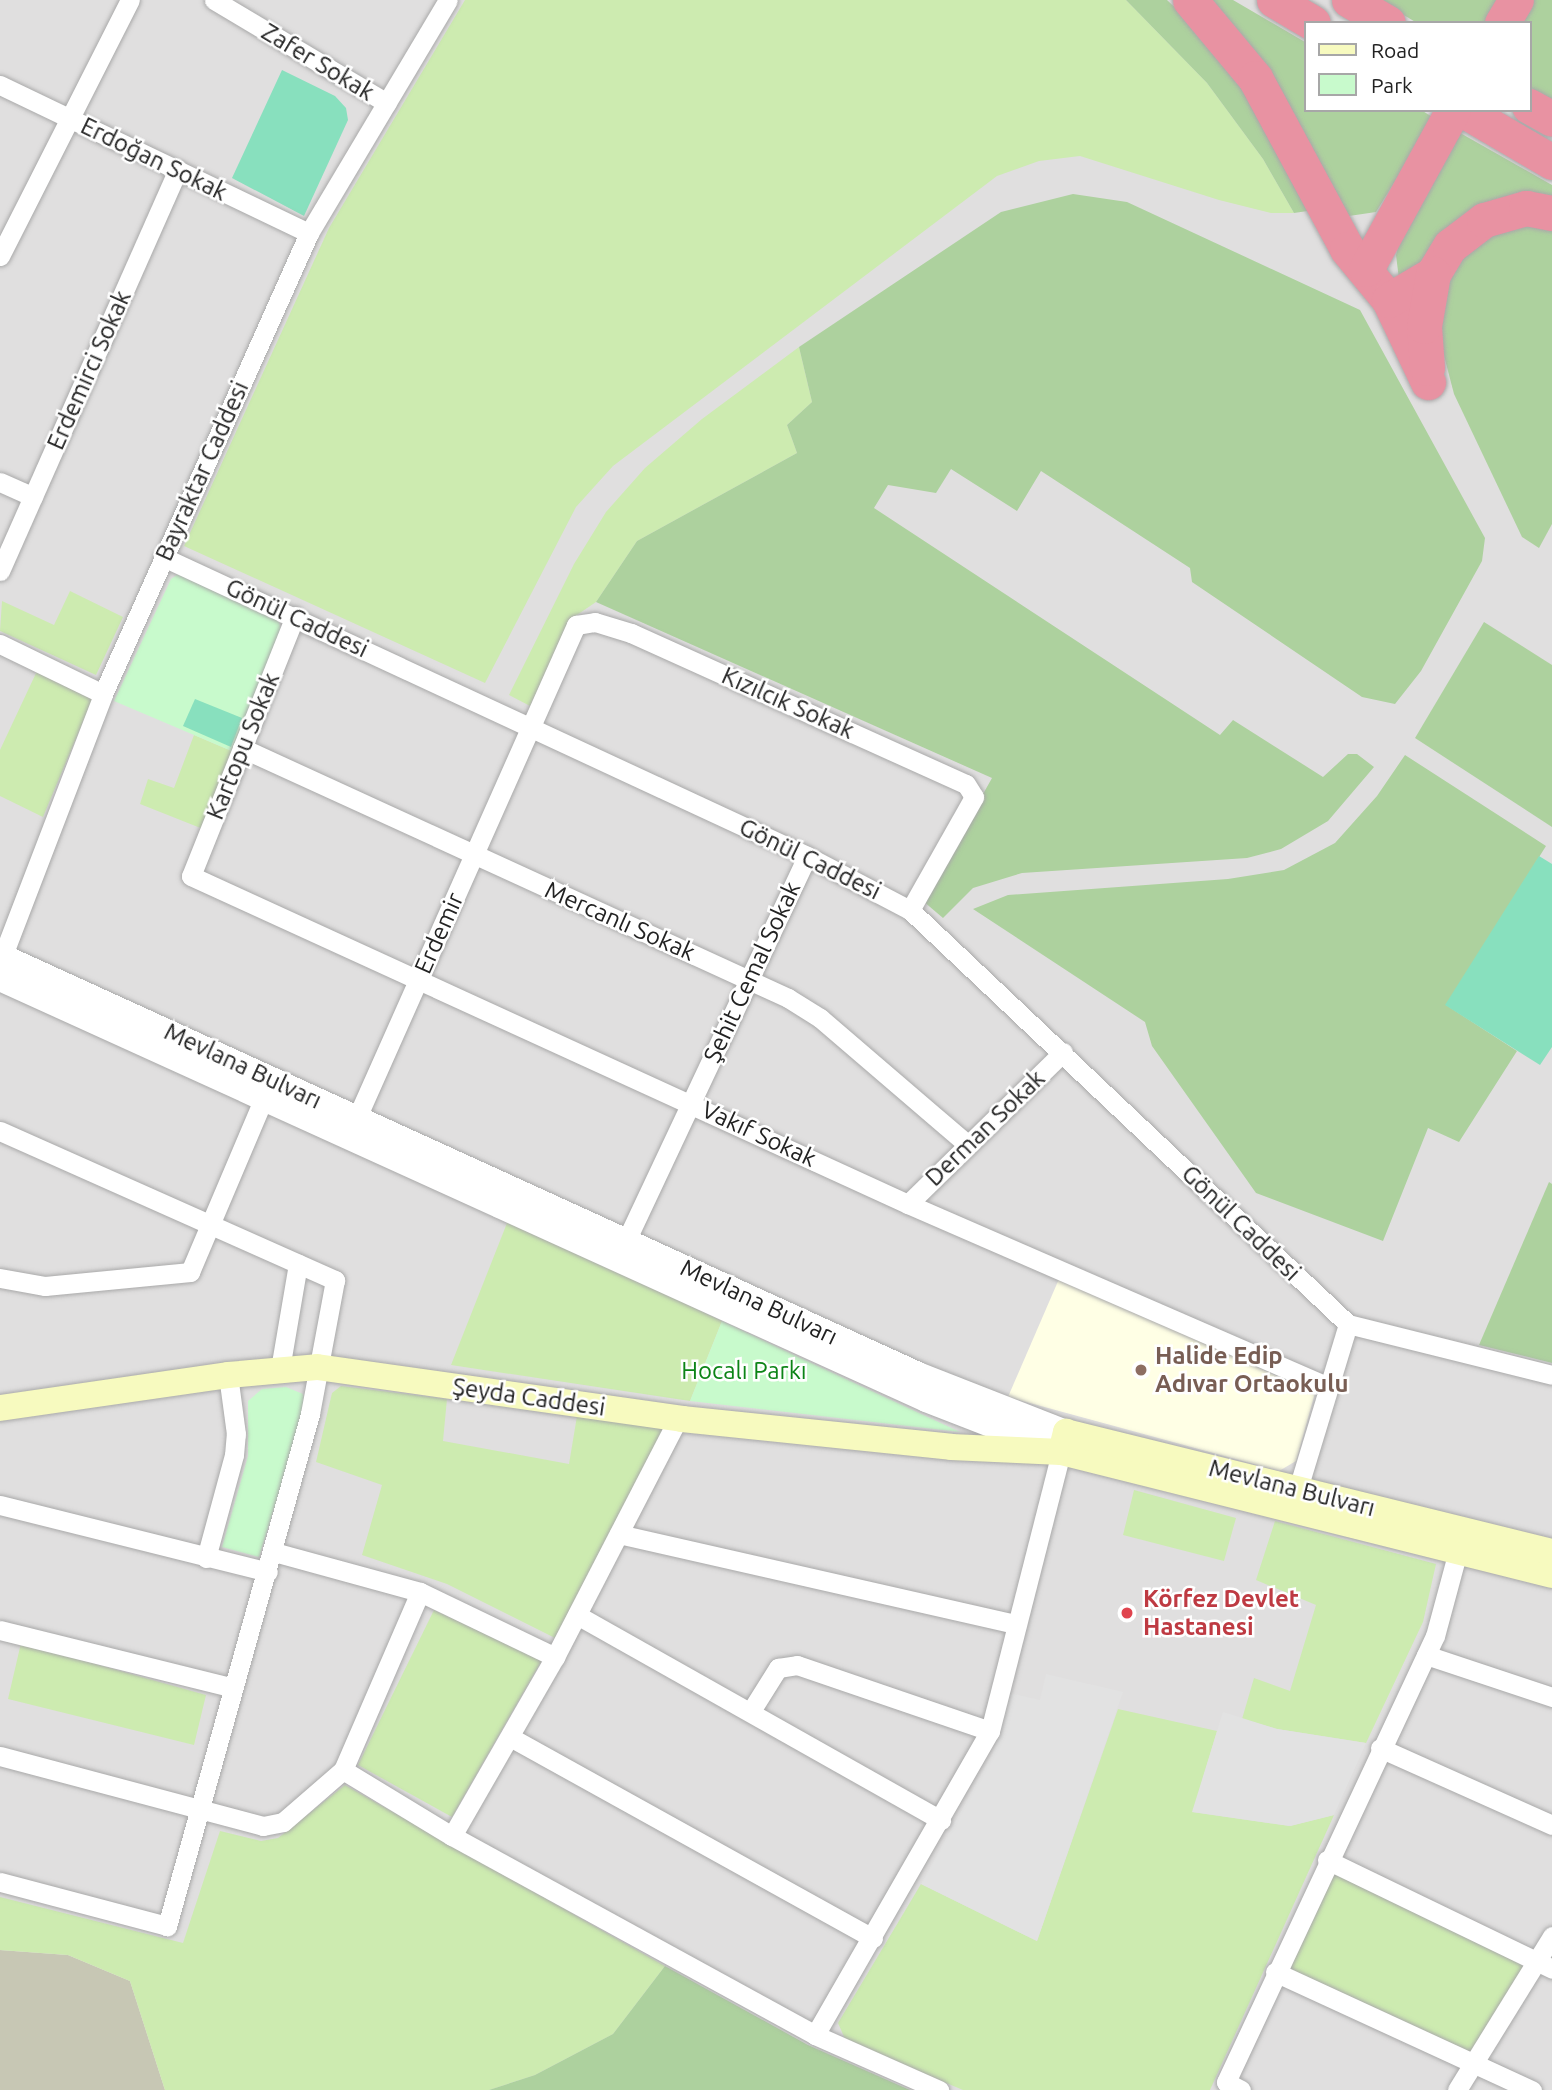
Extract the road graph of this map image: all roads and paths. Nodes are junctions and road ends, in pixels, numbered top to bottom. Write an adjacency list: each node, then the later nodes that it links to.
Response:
1 (130, 0): 16 (street)
2 (214, 0): 12 (street, Zafer Sokak)
3 (448, 0): 12 (street, Bayraktar Caddesi)
4 (1190, 0): 22 (highway)
5 (1274, 0): 8 (highway)
6 (1349, 0): 9 (highway)
7 (1516, 0): 10 (highway)
8 (1310, 21)
9 (1385, 21)
10 (1503, 21)
11 (0, 85): 16 (street, Erdoğan Sokak)
12 (387, 103): 23 (street, Bayraktar Caddesi)
13 (1531, 107): 17 (highway)
14 (1452, 112): 20 (highway)
15 (1466, 112): 18 (highway)
16 (67, 117): 19 (street, Erdoğan Sokak); 24 (street)
17 (1552, 119)
18 (1552, 162)
19 (178, 170): 23 (street, Erdoğan Sokak); 29 (street, Erdemirci Sokak)
20 (1396, 210): 22 (highway); 25 (highway)
21 (1552, 213): 26 (highway)
22 (1331, 217): 25 (highway)
23 (309, 233): 30 (street, Bayraktar Caddesi)
24 (0, 256)
25 (1366, 268): 27 (highway)
26 (1433, 274): 27 (highway); 27 (highway)
27 (1389, 300)
28 (0, 482): 29 (street)
29 (33, 497): 31 (street, Erdemirci Sokak)
30 (163, 557): 32 (street, Gönül Caddesi); 34 (street, Bayraktar Caddesi)
31 (0, 571)
32 (295, 615): 35 (street, Gönül Caddesi); 36 (street, Kartopu Sokak)
33 (0, 644): 34 (street)
34 (103, 694): 41 (street, Bayraktar Caddesi)
35 (531, 727): 37 (street, Erdemir); 38 (street, Gönül Caddesi); 40 (street, Kızılcık Sokak)
36 (242, 748): 37 (street, Mercanlı Sokak); 39 (street, Kartopu Sokak)
37 (474, 855): 42 (street, Erdemir); 43 (street, Mercanlı Sokak)
38 (807, 856): 40 (street, Gönül Caddesi); 43 (street, Şehit Cemal Sokak)
39 (191, 876): 42 (street, Vakıf Sokak)
40 (910, 910): 44 (street, Gönül Caddesi)
41 (1, 963): 45 (street, Mevlana Bulvarı); 47 (street, Mevlana Bulvarı)
42 (419, 979): 46 (street, Vakıf Sokak); 47 (street, Erdemir)
43 (750, 979): 46 (street, Şehit Cemal Sokak); 49 (street, Mercanlı Sokak)
44 (1063, 1052): 49 (street, Derman Sokak); 55 (street, Gönül Caddesi)
45 (264, 1098): 47 (street, Mevlana Bulvarı); 51 (street)
46 (691, 1102): 50 (street, Vakıf Sokak); 52 (street, Şehit Cemal Sokak)
47 (352, 1128): 52 (street, Mevlana Bulvarı); 63 (street, Mevlana Bulvarı)
48 (0, 1131): 51 (street)
49 (967, 1144): 50 (street, Derman Sokak)
50 (908, 1204): 60 (street, Vakıf Sokak)
51 (211, 1226): 53 (street); 54 (street)
52 (626, 1241): 63 (street, Mevlana Bulvarı)
53 (298, 1264): 56 (street); 57 (street)
54 (0, 1278)
55 (1348, 1324): 59 (street, Gönül Caddesi); 60 (street)
56 (317, 1367): 57 (main road, Şeyda Caddesi); 62 (main road, Şeyda Caddesi); 68 (street)
57 (280, 1370): 58 (main road, Şeyda Caddesi)
58 (228, 1375): 61 (main road, Şeyda Caddesi); 70 (street)
59 (1552, 1375)
60 (1328, 1387): 64 (street)
61 (0, 1408)
62 (678, 1419): 63 (main road, Şeyda Caddesi); 66 (street)
63 (1063, 1442): 64 (main road, Mevlana Bulvarı); 67 (main road, Mevlana Bulvarı); 75 (street)
64 (1298, 1489): 69 (main road, Mevlana Bulvarı)
65 (0, 1505): 70 (street)
66 (619, 1534): 74 (street); 75 (street)
67 (1458, 1551): 72 (main road, Mevlana Bulvarı); 77 (street)
68 (274, 1552): 71 (street); 73 (street)
69 (1552, 1552)
70 (206, 1558): 71 (street)
71 (268, 1572): 79 (street)
72 (1552, 1575)
73 (420, 1592): 78 (street); 86 (street)
74 (577, 1615): 78 (street); 81 (street)
75 (1016, 1625): 82 (street)
76 (0, 1630): 79 (street)
77 (1426, 1655): 80 (street); 84 (street)
78 (555, 1657): 83 (street)
79 (231, 1687): 87 (street)
80 (1552, 1697)
81 (751, 1711): 82 (street); 88 (street)
82 (990, 1731): 88 (street)
83 (510, 1737): 90 (street); 94 (street)
84 (1380, 1748): 89 (street); 91 (street)
85 (0, 1756): 87 (street)
86 (343, 1770): 87 (street); 90 (street)
87 (199, 1808): 92 (street)
88 (941, 1820): 94 (street)
89 (1552, 1825)
90 (453, 1836): 97 (street)
91 (1327, 1860): 95 (street); 96 (street)
92 (0, 1882)
93 (1552, 1936): 95 (street)
94 (873, 1938): 97 (street)
95 (1544, 1965): 98 (street)
96 (1275, 1972): 98 (street); 99 (street)
97 (815, 2035): 100 (street)
98 (1472, 2066): 101 (street); 102 (street)
99 (1229, 2087)
100 (939, 2090)
101 (1457, 2090)
102 (1532, 2090)

